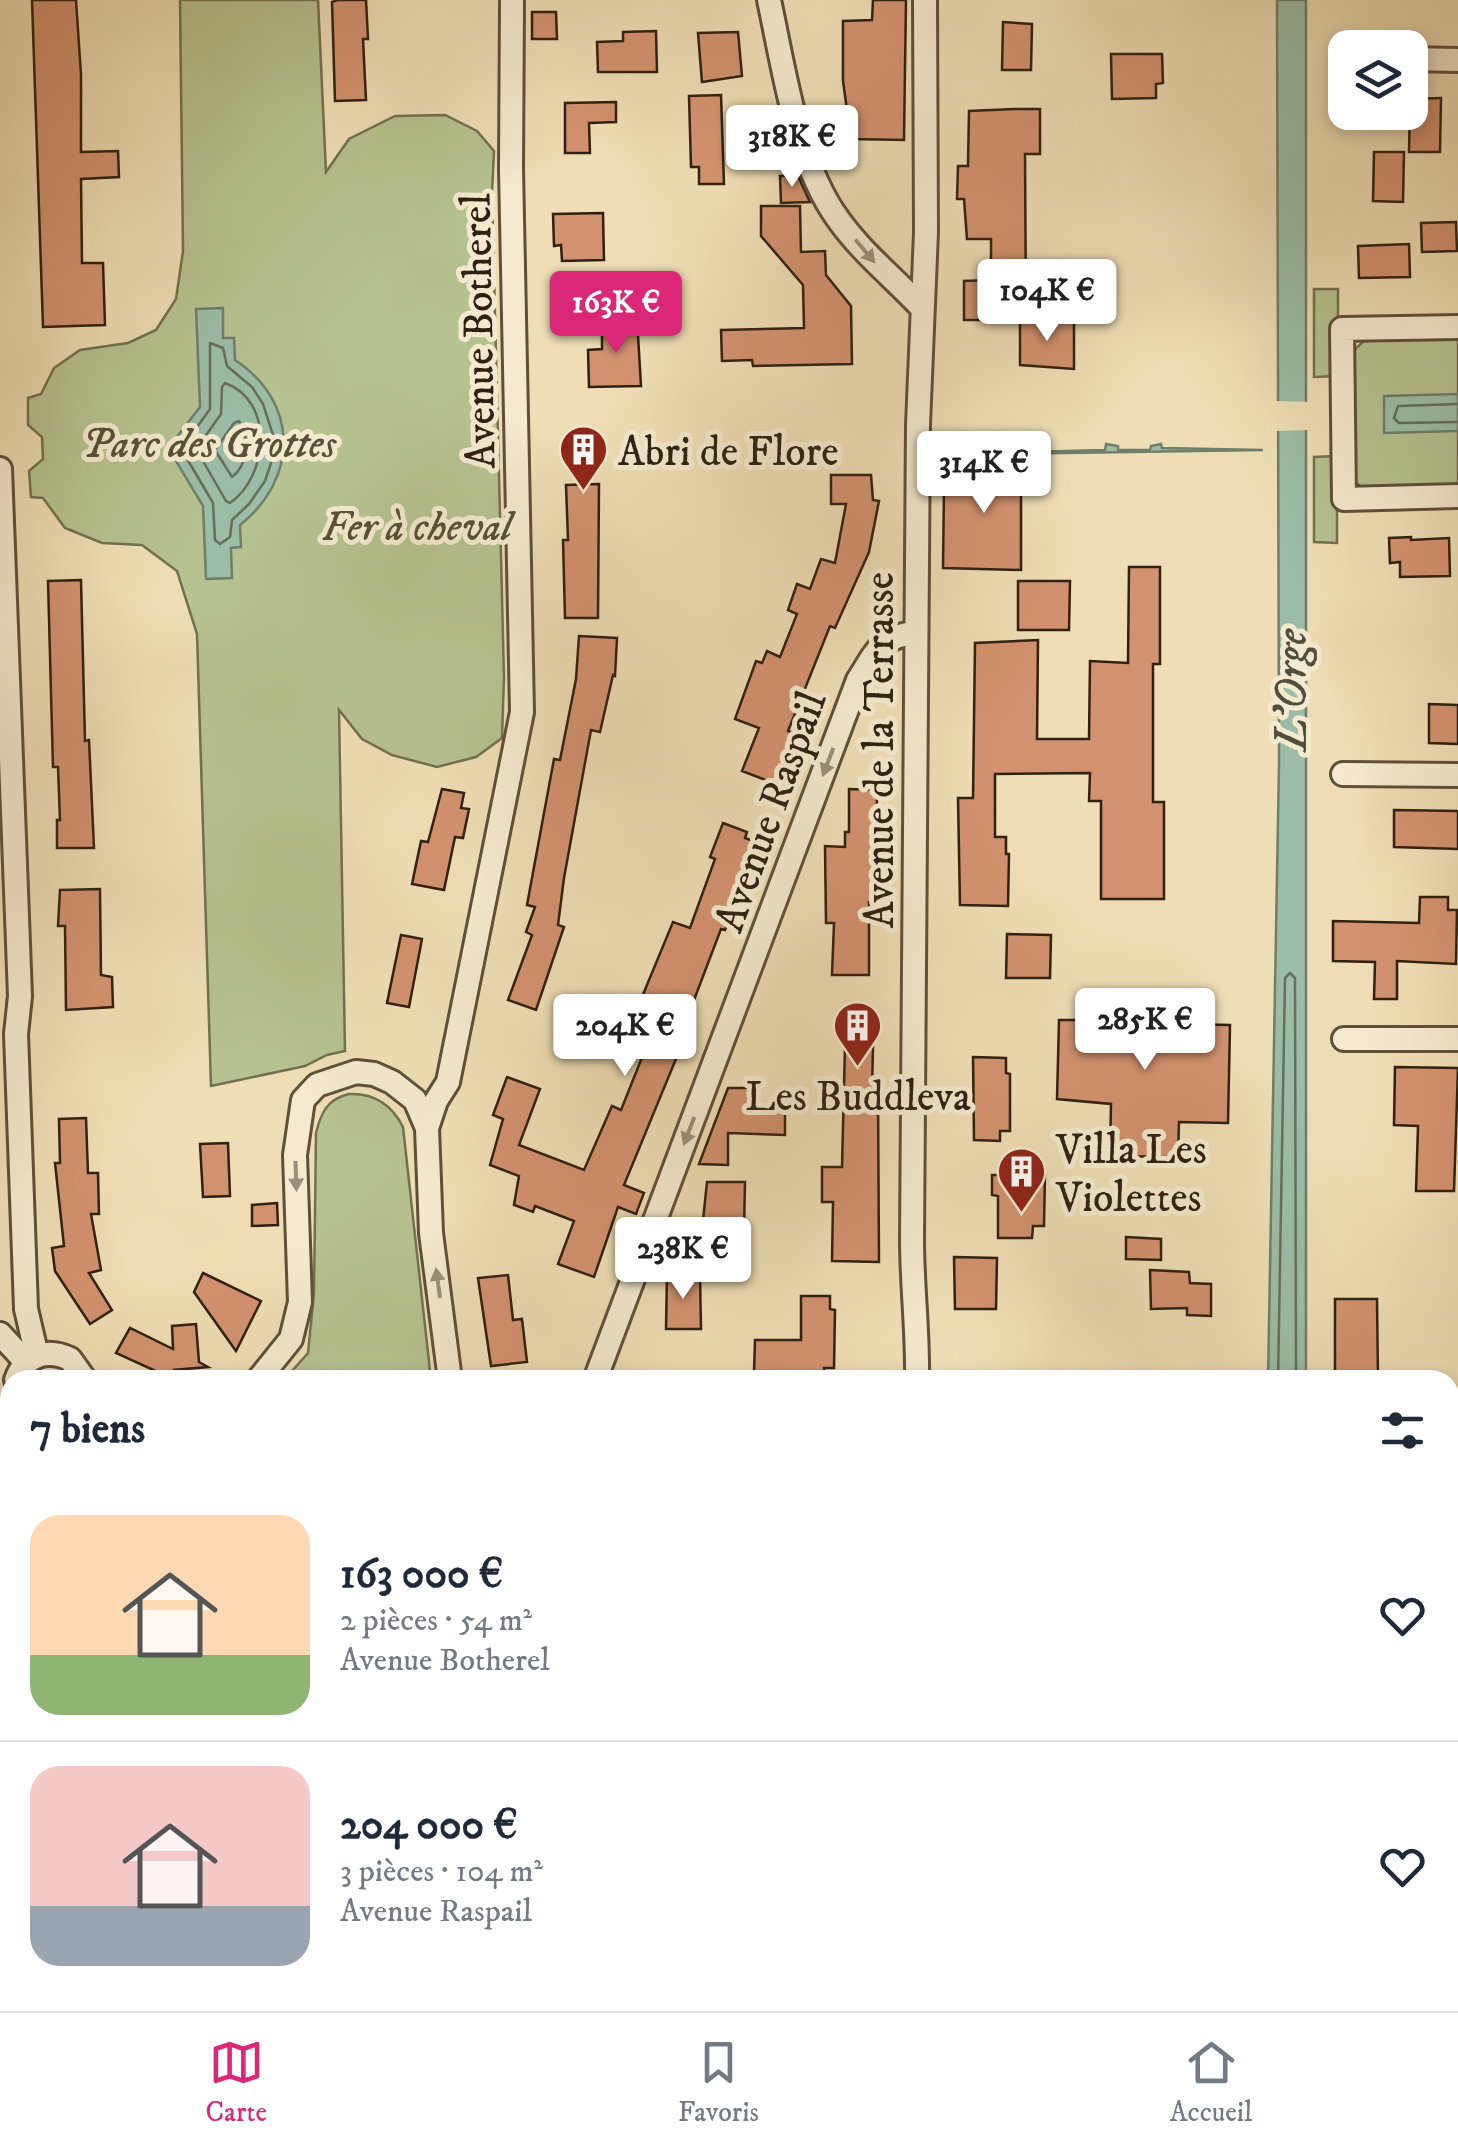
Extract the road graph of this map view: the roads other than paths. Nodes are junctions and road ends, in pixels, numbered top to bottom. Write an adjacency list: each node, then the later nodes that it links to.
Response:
1 (512, 0): 16 (street, Avenue Botherel)
2 (769, 0): 6 (street, one-way to 6)
3 (925, 0): 6 (street, Avenue de la Terrasse)
4 (1428, 60): 5 (street)
5 (1458, 60)
6 (922, 308): 10 (street, Avenue de la Terrasse)
7 (1458, 327): 9 (street)
8 (0, 469): 13 (street)
9 (1458, 496)
10 (916, 633): 24 (street, Avenue Raspail, one-way to 24); 25 (street, Avenue de la Terrasse)
11 (1344, 774): 12 (street)
12 (1458, 775)
13 (10, 995): 17 (street)
14 (1344, 1038): 15 (street)
15 (1458, 1039)
16 (426, 1128): 22 (street, one-way to 22); 23 (street, one-way to 16)
17 (26, 1296): 18 (street); 20 (street)
18 (0, 1320)
19 (0, 1334): 20 (street)
20 (26, 1366): 21 (street)
21 (78, 1370)
22 (266, 1370)
23 (449, 1370)
24 (599, 1370)
25 (917, 1370)

